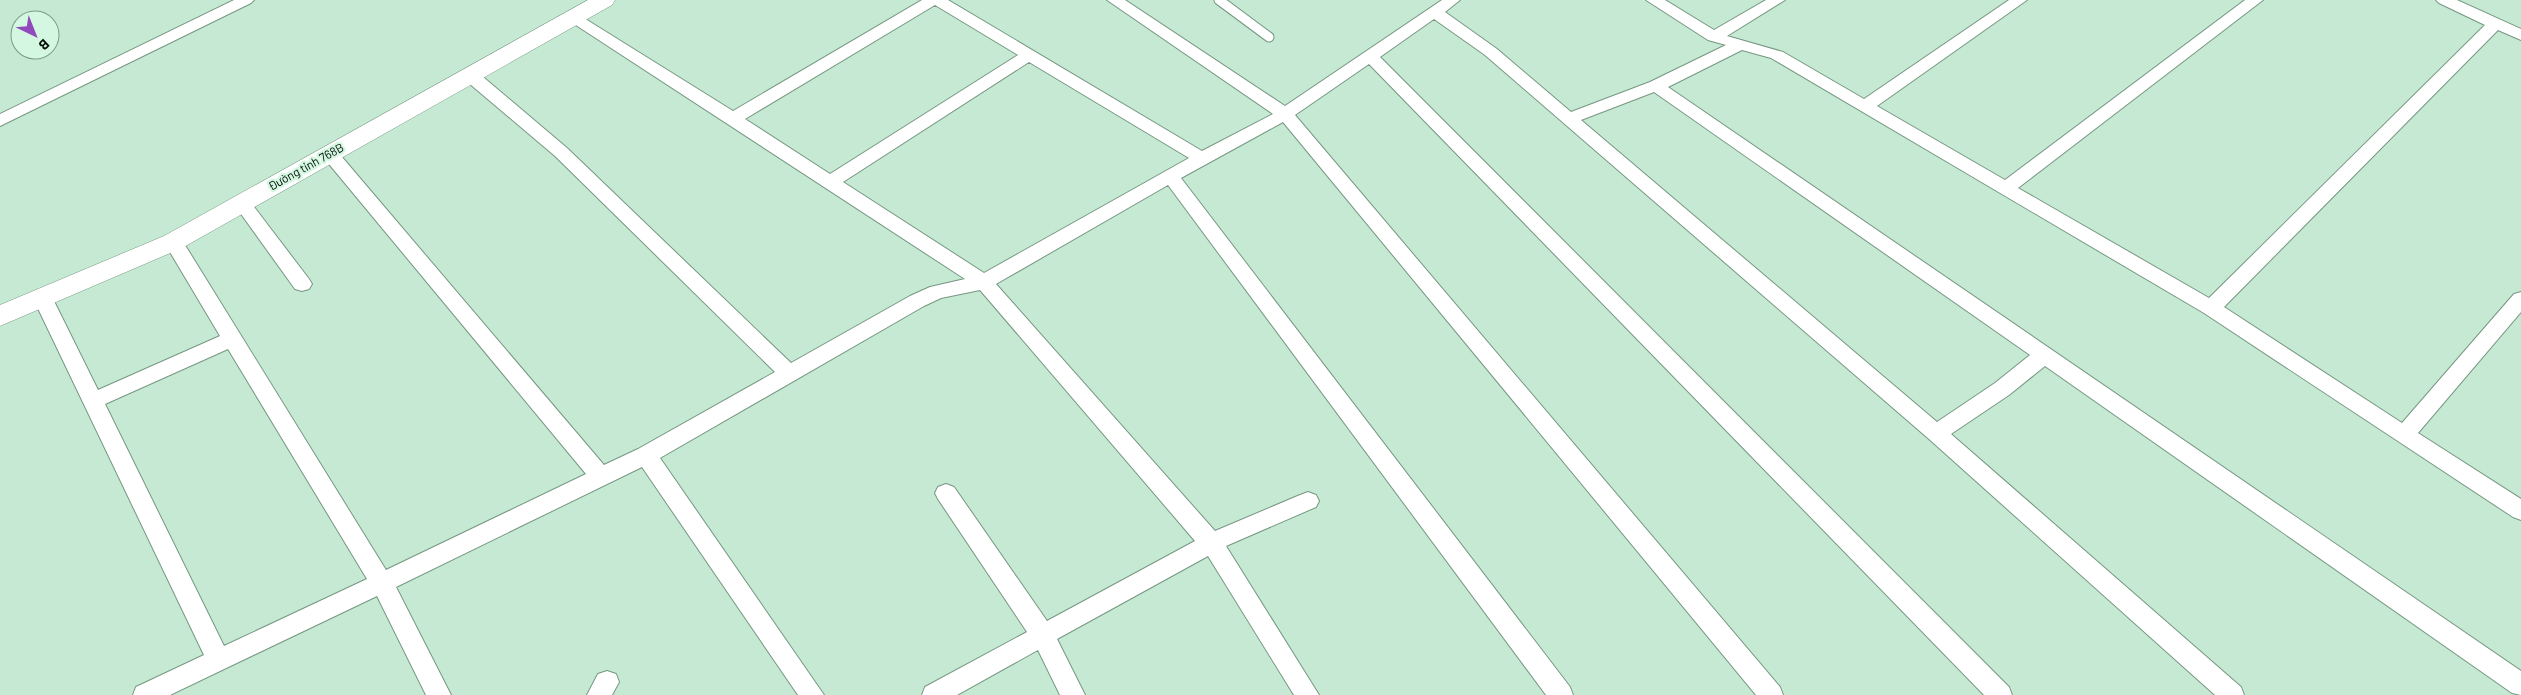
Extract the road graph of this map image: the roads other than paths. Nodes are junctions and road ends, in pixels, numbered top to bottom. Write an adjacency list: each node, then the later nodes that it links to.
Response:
1 (246, 0): 28 (street)
2 (604, 0): 14 (street, Đường tỉnh 768B)
3 (932, 0): 27 (street)
4 (937, 0): 20 (street)
5 (1115, 0): 25 (street)
6 (1220, 0): 17 (lane)
7 (1452, 0): 13 (street)
8 (1654, 0): 18 (street)
9 (1777, 0): 18 (street)
10 (2019, 0): 24 (street)
11 (2255, 0): 33 (street)
12 (2444, 0): 15 (street)
13 (1434, 12): 21 (street); 26 (street)
14 (573, 18): 22 (street, Đường tỉnh 768B); 27 (street)
15 (2495, 24): 16 (street); 40 (street)
16 (2521, 35)
17 (1269, 37)
18 (1714, 37): 19 (street)
19 (1739, 45): 23 (street); 24 (street)
20 (1030, 55): 30 (street); 32 (street)
21 (1370, 56): 25 (street); 58 (street)
22 (470, 75): 29 (street, Đường tỉnh 768B); 44 (street)
23 (1656, 86): 26 (street); 43 (street)
24 (1865, 106): 33 (street)
25 (1285, 114): 30 (street); 67 (street)
26 (1568, 119): 46 (street)
27 (734, 120): 32 (street)
28 (0, 121)
29 (330, 154): 34 (street, Đường tỉnh 768B); 49 (street)
30 (1202, 158): 31 (street)
31 (1170, 176): 36 (street); 66 (street)
32 (830, 182): 36 (street)
33 (2006, 188): 40 (street)
34 (242, 203): 35 (street, Đường tỉnh 768B); 37 (street)
35 (172, 242): 38 (street, Đường tỉnh 768B); 42 (street)
36 (984, 282): 44 (street); 53 (street)
37 (302, 284)
38 (43, 298): 41 (street, Đường tỉnh 768B); 45 (street)
39 (2521, 299): 47 (street)
40 (2211, 308): 47 (street)
41 (0, 316)
42 (232, 339): 45 (street); 54 (street)
43 (2044, 355): 46 (street); 57 (street)
44 (790, 375): 48 (street)
45 (93, 401): 56 (street)
46 (1936, 434): 68 (street)
47 (2404, 434): 52 (street)
48 (646, 455): 49 (street); 62 (street)
49 (601, 477): 54 (street)
50 (946, 493): 55 (street)
51 (1308, 501): 53 (street)
52 (2521, 511)
53 (1211, 543): 55 (street); 65 (street)
54 (382, 584): 56 (street); 61 (street)
55 (1043, 635): 63 (street); 64 (street)
56 (219, 661): 60 (street)
57 (2521, 685)
58 (1988, 691)
59 (2521, 693): 69 (street)
60 (145, 695)
61 (439, 695)
62 (812, 695)
63 (934, 695)
64 (1073, 695)
65 (1307, 695)
66 (1561, 695)
67 (1771, 695)
68 (2232, 695)
69 (2506, 695)

